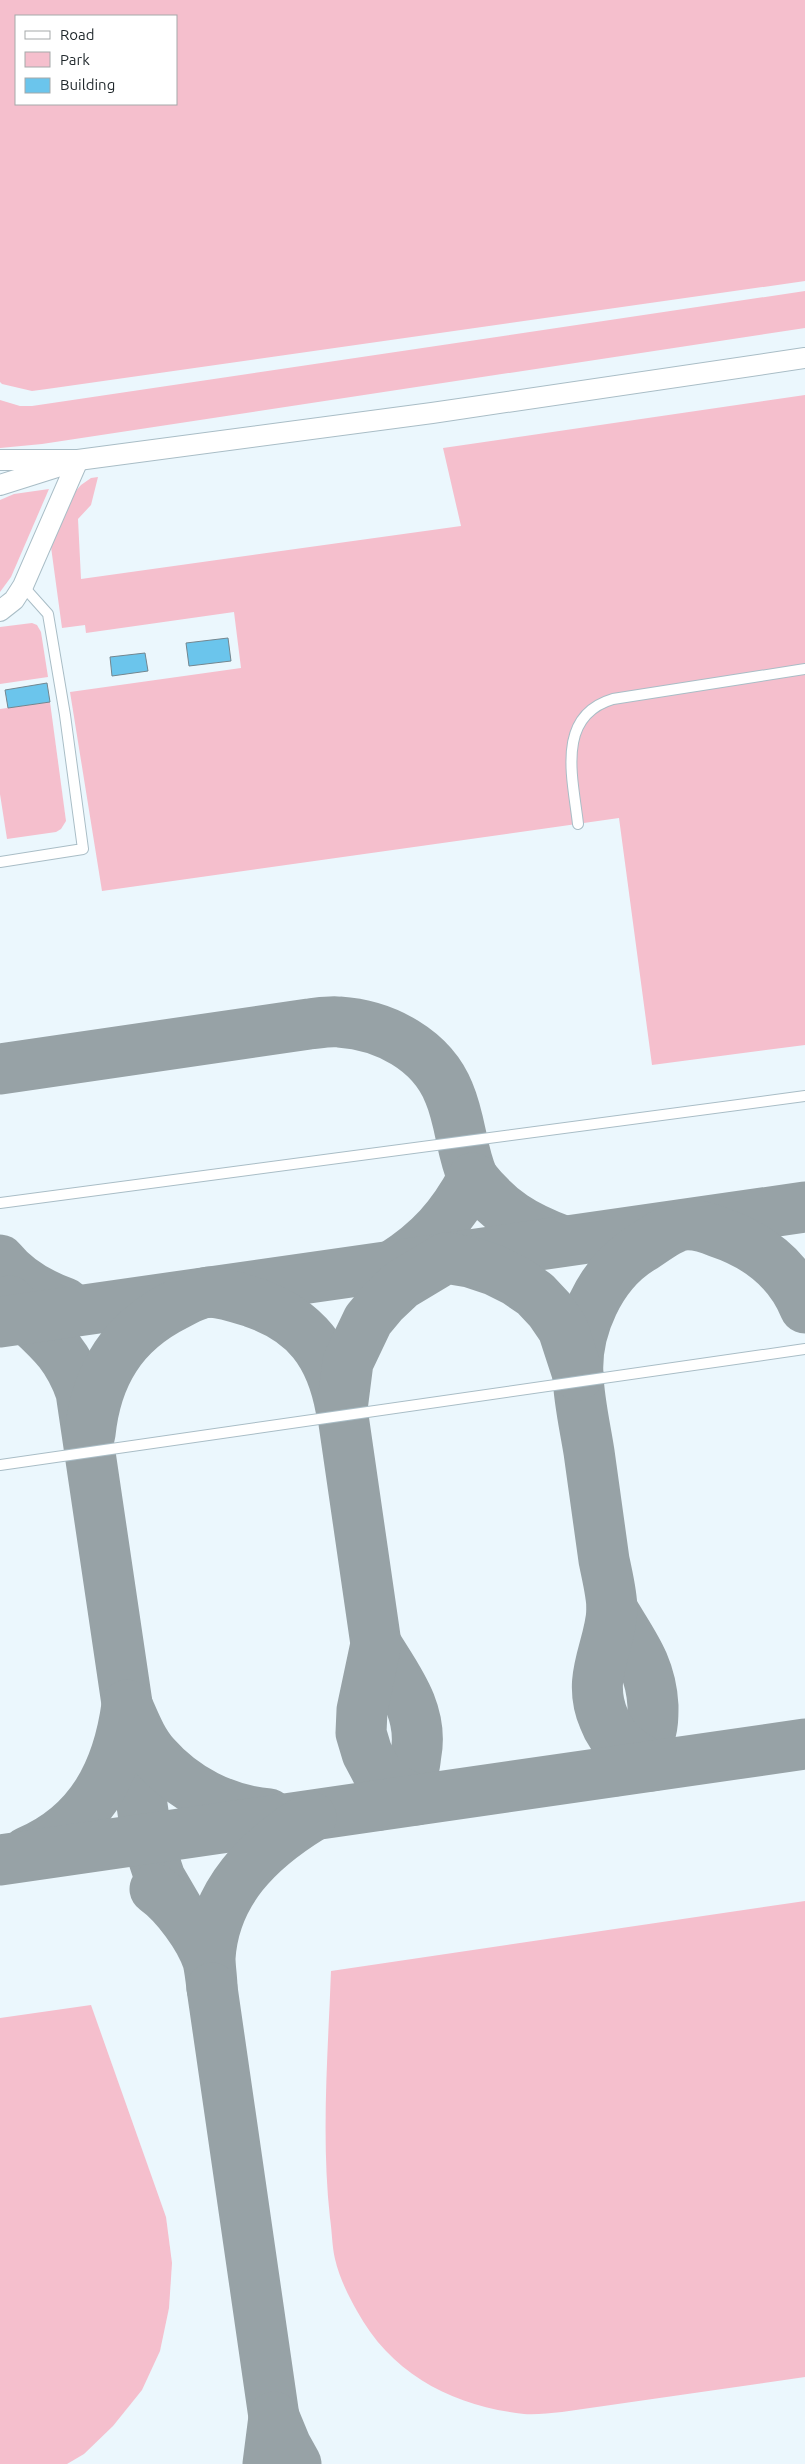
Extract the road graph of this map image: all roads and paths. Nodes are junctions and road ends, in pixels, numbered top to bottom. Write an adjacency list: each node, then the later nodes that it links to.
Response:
1 (805, 358): 3 (street)
2 (0, 460): 3 (street)
3 (78, 460): 4 (street); 5 (street)
4 (0, 485)
5 (23, 586): 6 (street); 9 (lane)
6 (0, 611)
7 (805, 669): 8 (lane)
8 (578, 824)
9 (0, 862)
10 (805, 1096): 11 (lane)
11 (0, 1203)
12 (805, 1349): 13 (lane)
13 (0, 1465)

